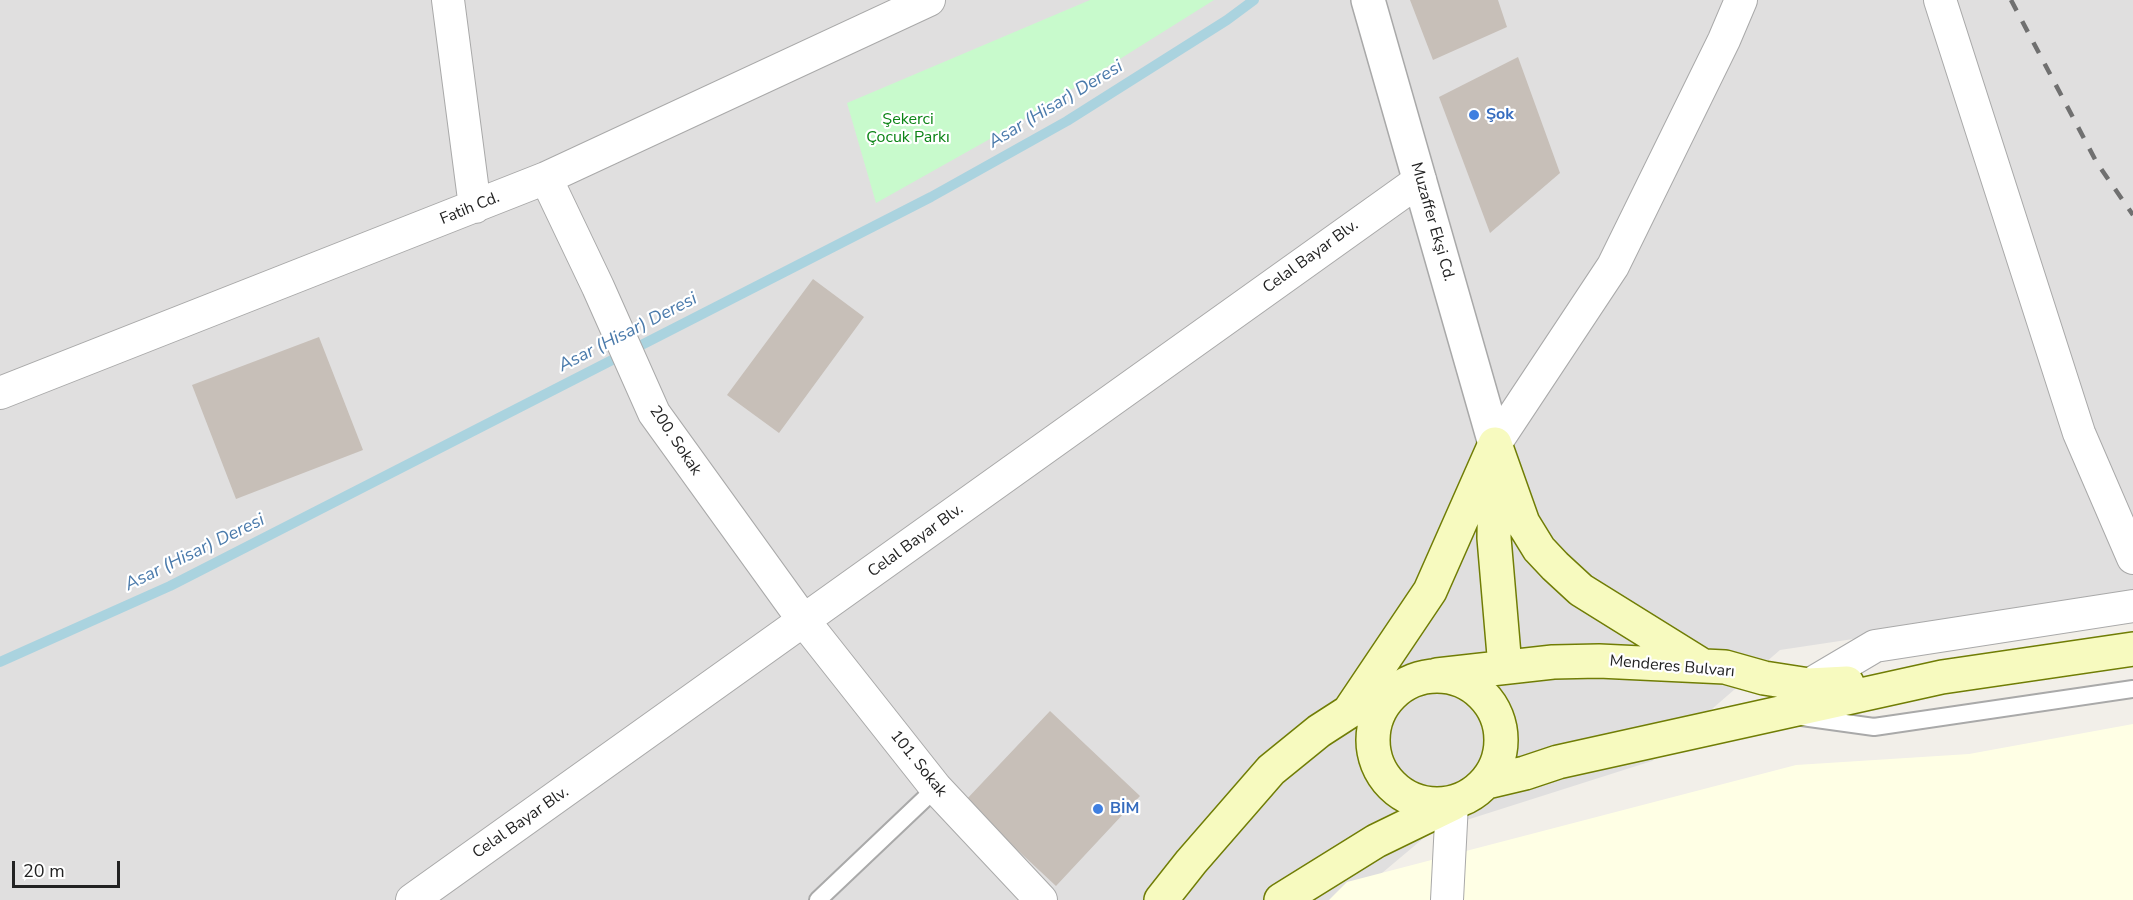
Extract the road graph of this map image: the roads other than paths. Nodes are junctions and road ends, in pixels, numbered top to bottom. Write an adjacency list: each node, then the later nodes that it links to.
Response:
1 (448, 0): 8 (street)
2 (929, 0): 6 (street, Fatih Cd.)
3 (1368, 0): 7 (street, Muzaffer Ekşi Cd.)
4 (1741, 0): 10 (street)
5 (1940, 0): 11 (street)
6 (546, 178): 8 (street, Fatih Cd.); 13 (street, 200. Sokak)
7 (1420, 180): 10 (street, Muzaffer Ekşi Cd.); 13 (street, Celal Bayar Blv.)
8 (476, 207): 9 (street, Fatih Cd.)
9 (0, 393)
10 (1495, 444): 15 (main road); 16 (main road); 22 (main road)
11 (2133, 558)
12 (2133, 606): 19 (street)
13 (804, 621): 25 (street, 101. Sokak); 27 (street, Celal Bayar Blv.)
14 (2133, 649): 18 (main road, Menderes Bulvarı)
15 (1705, 666): 16 (main road, Menderes Bulvarı); 19 (main road, Menderes Bulvarı)
16 (1505, 667): 17 (main road, Menderes Bulvarı)
17 (1437, 675): 21 (main road); 24 (main road)
18 (1942, 677): 19 (main road, Menderes Bulvarı); 23 (main road, Menderes Bulvarı)
19 (1809, 686)
20 (2133, 689): 23 (lane)
21 (1396, 690): 22 (main road); 26 (main road)
22 (1350, 711): 30 (main road)
23 (1777, 714): 24 (main road, Menderes Bulvarı)
24 (1487, 782): 26 (main road)
25 (936, 788): 28 (lane); 29 (street, 101. Sokak)
26 (1452, 803): 31 (main road); 32 (street)
27 (412, 900)
28 (818, 900)
29 (1041, 900)
30 (1161, 900)
31 (1281, 900)
32 (1447, 900)

